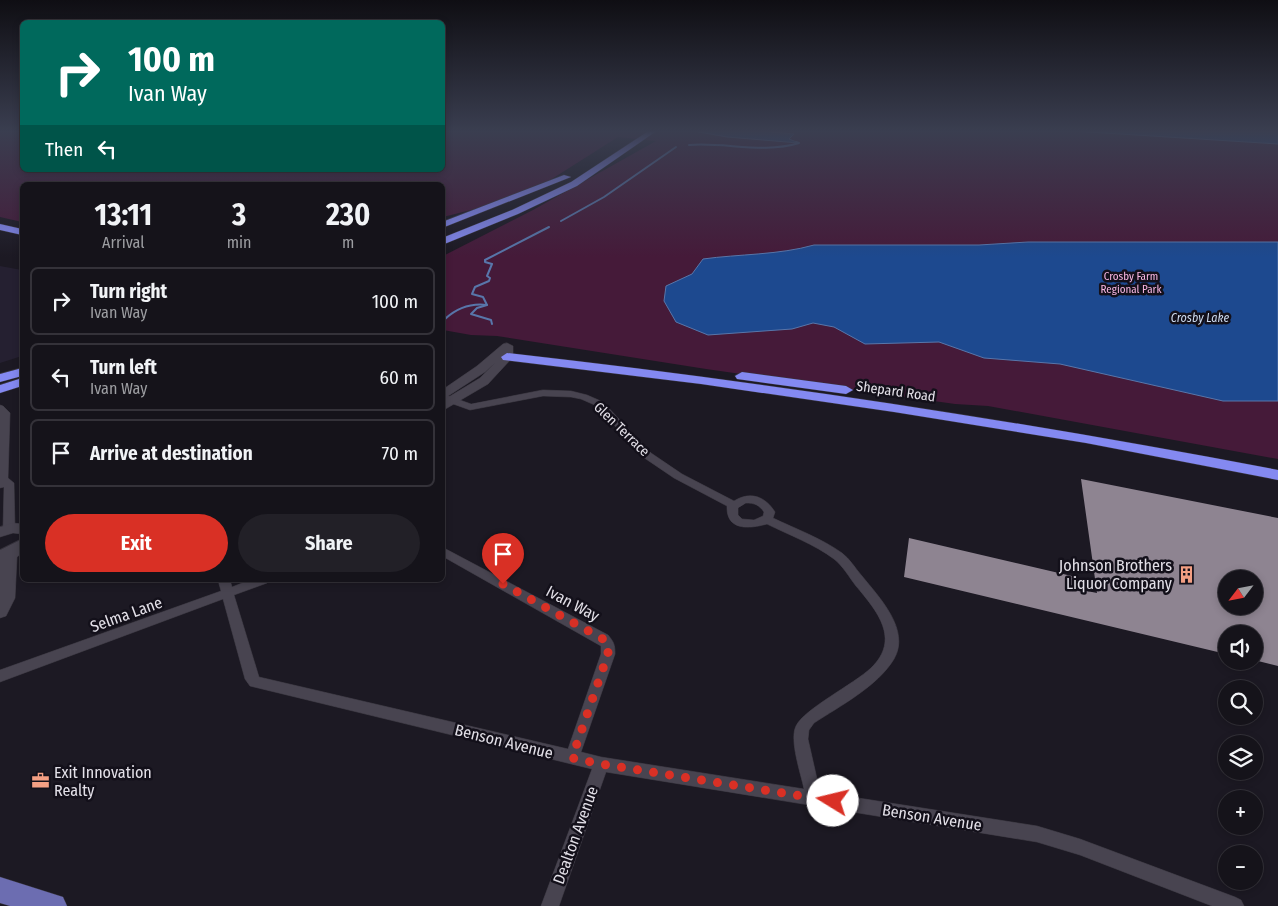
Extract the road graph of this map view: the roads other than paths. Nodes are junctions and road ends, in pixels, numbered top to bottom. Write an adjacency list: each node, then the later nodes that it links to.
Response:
1 (576, 172): 3 (highway)
2 (592, 172): 8 (highway)
3 (567, 177): 4 (highway); 7 (highway)
4 (445, 224)
5 (0, 227): 6 (highway)
6 (20, 232)
7 (445, 235)
8 (445, 241)
9 (507, 351): 14 (street); 16 (highway, Shepard Road); 17 (highway, Shepard Road)
10 (20, 373): 11 (highway)
11 (0, 378)
12 (20, 382): 13 (highway)
13 (0, 388)
14 (445, 400): 19 (street, Glen Terrace)
15 (0, 408): 18 (street)
16 (1278, 465)
17 (1278, 475)
18 (2, 483): 21 (street)
19 (733, 504): 20 (street); 20 (street)
20 (767, 520): 30 (street)
21 (10, 530)
22 (11, 552): 26 (street)
23 (445, 552): 28 (street, Ivan Way)
24 (251, 582): 25 (street, Selma Lane)
25 (226, 586): 27 (street, Selma Lane); 28 (street, Benson Avenue)
26 (0, 611)
27 (0, 676)
28 (572, 758): 29 (street, Benson Avenue)
29 (601, 764): 30 (street, Benson Avenue); 33 (street, Dealton Avenue)
30 (814, 798): 34 (street, Benson Avenue)
31 (0, 890): 32 (main road)
32 (54, 906)
33 (550, 906)
34 (1235, 906)

